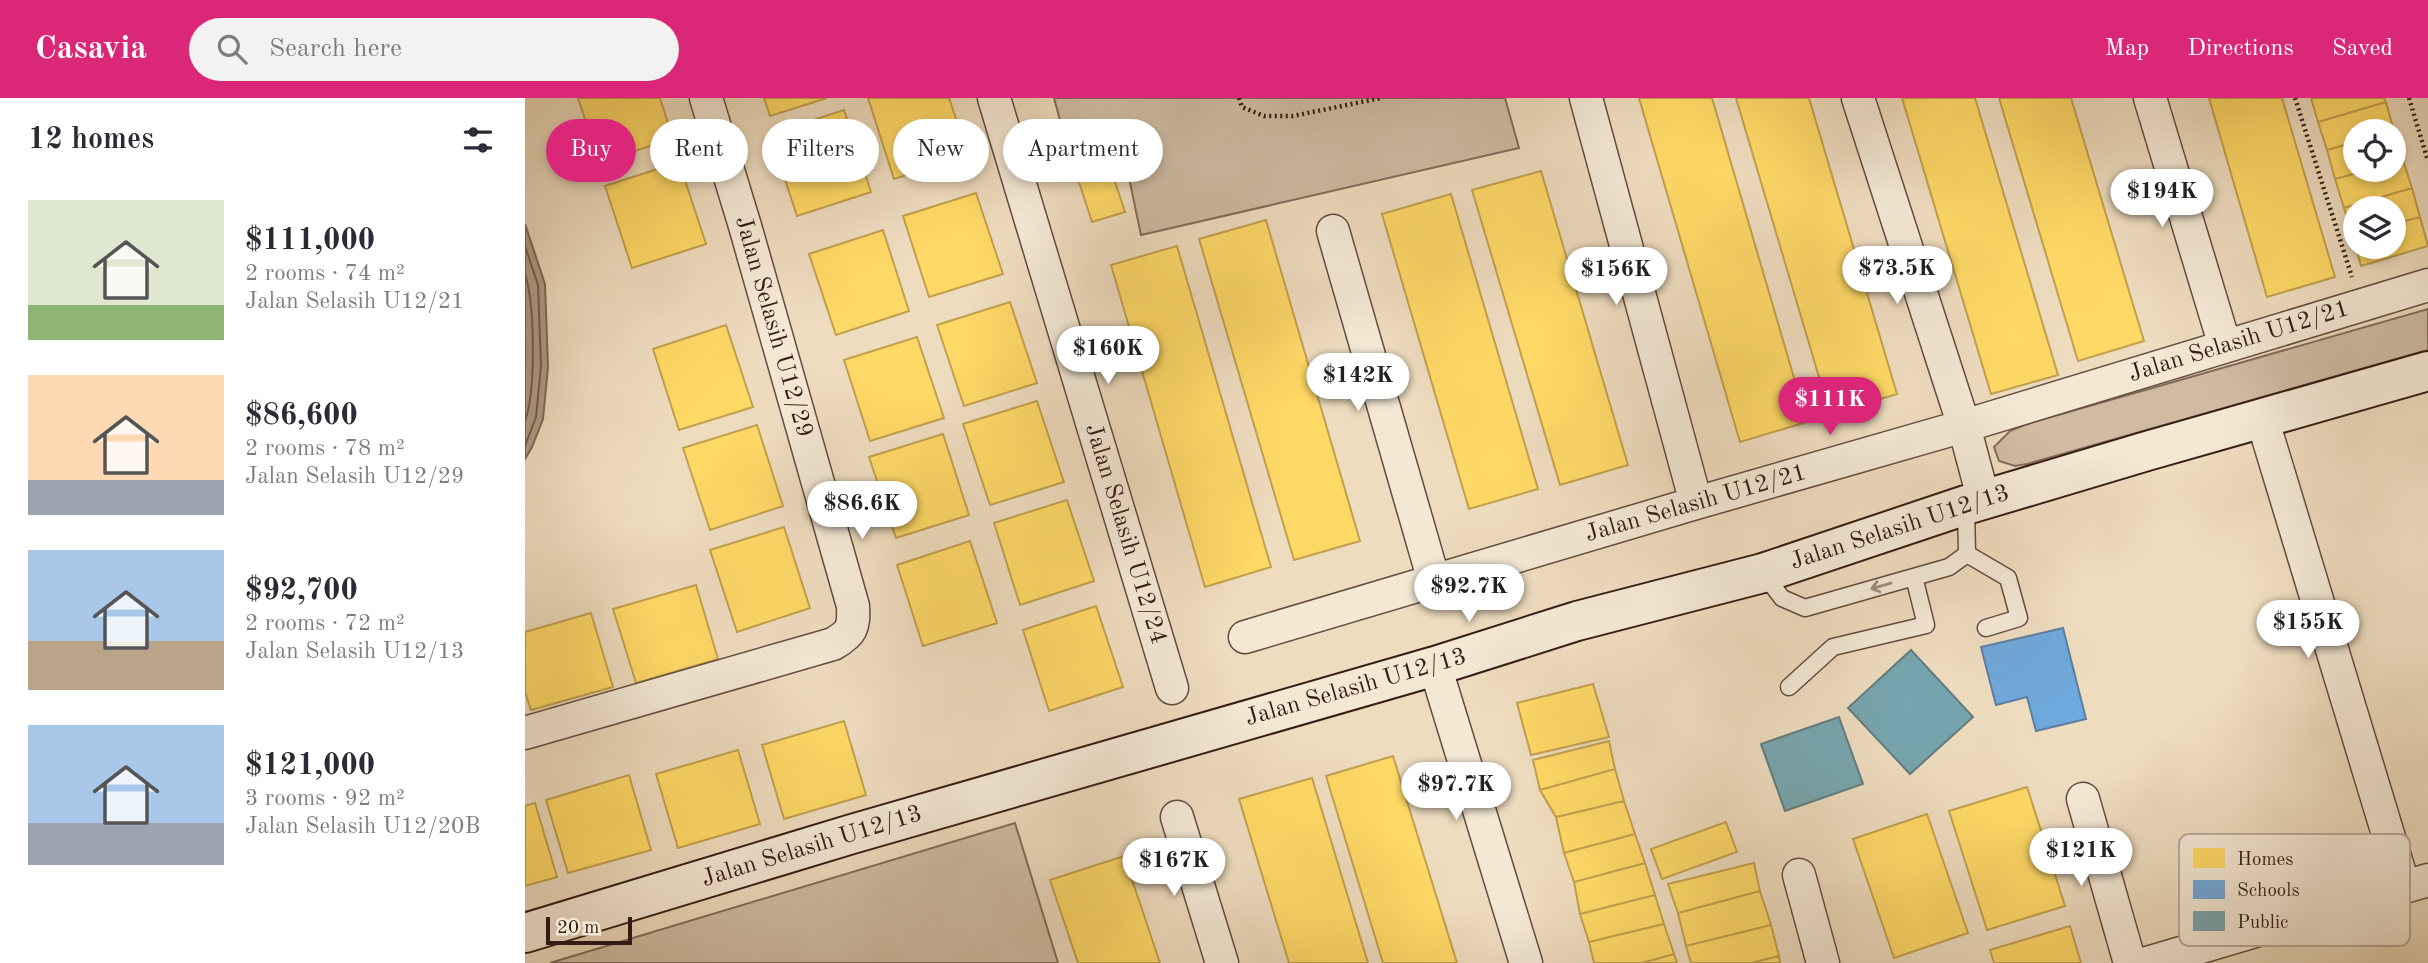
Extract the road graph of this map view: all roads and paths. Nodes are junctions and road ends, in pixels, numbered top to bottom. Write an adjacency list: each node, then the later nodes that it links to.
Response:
1 (706, 98): 29 (street, Jalan Selasih U12/29)
2 (994, 98): 28 (street, Jalan Selasih U12/24)
3 (1239, 98): 4 (path)
4 (1381, 98)
5 (1586, 98): 18 (street)
6 (1858, 98): 17 (street)
7 (2150, 98): 14 (street)
8 (2295, 98): 12 (path)
9 (2409, 98): 10 (path)
10 (2428, 161)
11 (1333, 231): 23 (street)
12 (2354, 284)
13 (2428, 285): 14 (street, Jalan Selasih U12/21)
14 (2225, 346): 17 (street, Jalan Selasih U12/21)
15 (2428, 370): 16 (street, Jalan Selasih U12/13)
16 (2262, 418): 19 (street, Jalan Selasih U12/13); 32 (street)
17 (1963, 426): 18 (street, Jalan Selasih U12/21); 19 (street)
18 (1696, 503): 23 (street, Jalan Selasih U12/21)
19 (1975, 503): 20 (lane); 21 (street, Jalan Selasih U12/13)
20 (1967, 554): 22 (lane); 24 (lane)
21 (1763, 573): 22 (lane, one-way to 21); 26 (street, Jalan Selasih U12/13)
22 (1914, 577): 27 (lane)
23 (1434, 581): 25 (street, Jalan Selasih U12/21)
24 (1986, 628)
25 (1245, 637)
26 (1435, 666): 36 (street, Jalan Selasih U12/13); 39 (street)
27 (1789, 687)
28 (1172, 688)
29 (525, 733)
30 (2083, 799): 41 (street)
31 (1177, 817): 38 (street)
32 (2400, 834)
33 (2410, 865): 35 (street)
34 (1799, 874): 40 (street)
35 (2416, 883)
36 (525, 933)
37 (2204, 946): 42 (street)
38 (1222, 963)
39 (1526, 963)
40 (1823, 963)
41 (2130, 963)
42 (2147, 963)

